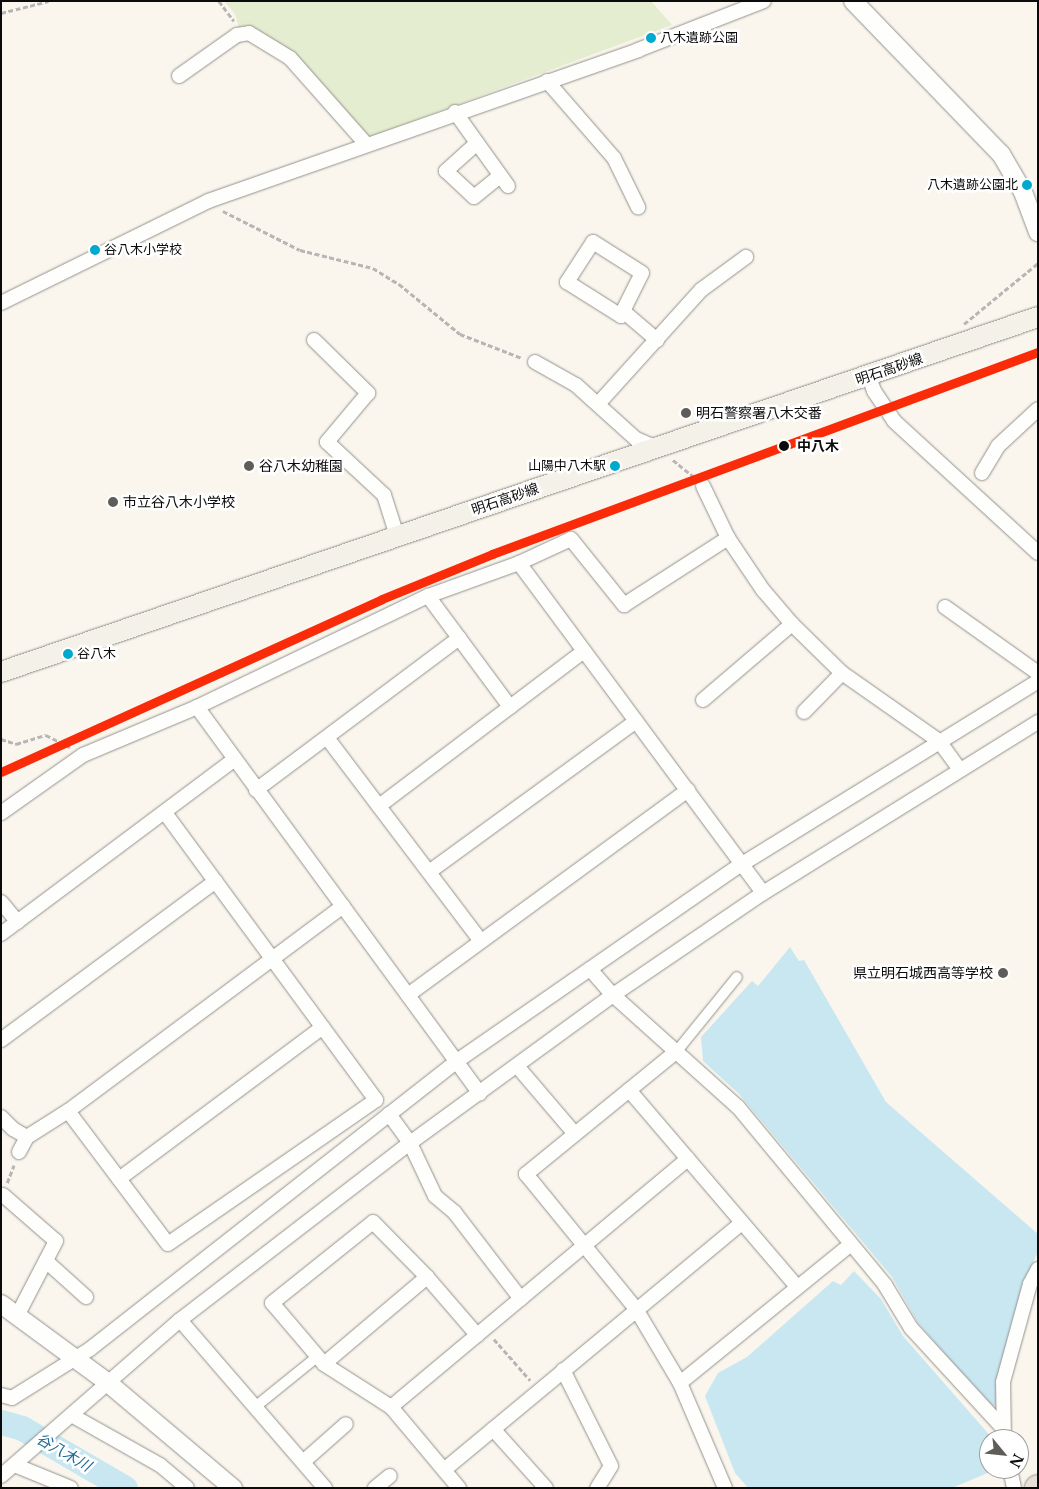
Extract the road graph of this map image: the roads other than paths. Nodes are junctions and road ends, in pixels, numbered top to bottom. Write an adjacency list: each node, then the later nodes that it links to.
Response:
1 (764, 1): 4 (street)
2 (853, 1): 9 (street)
3 (178, 76): 7 (street)
4 (547, 81): 5 (street); 8 (street)
5 (455, 112): 6 (street); 7 (street)
6 (477, 143): 6 (street)
7 (366, 144): 11 (street)
8 (638, 208)
9 (1038, 232)
10 (746, 257): 15 (street)
11 (1, 302)
12 (623, 311): 12 (street); 15 (street)
13 (1038, 317): 17 (main road, 明石高砂線)
14 (314, 340): 23 (street)
15 (657, 340): 18 (street)
16 (535, 362): 18 (street)
17 (869, 377): 20 (main road, 明石高砂線); 25 (street)
18 (598, 404): 20 (street)
19 (1038, 409): 21 (street)
20 (655, 448): 23 (main road, 明石高砂線)
21 (982, 473)
22 (703, 486): 24 (street)
23 (397, 536): 32 (main road, 明石高砂線)
24 (728, 538): 26 (street); 29 (street)
25 (1038, 553)
26 (519, 563): 27 (street); 31 (street)
27 (428, 596): 30 (street); 37 (street)
28 (945, 607): 34 (street)
29 (792, 624): 33 (street); 36 (street)
30 (460, 638): 38 (street); 42 (street)
31 (584, 651): 38 (street); 40 (street)
32 (1, 672)
33 (842, 673): 39 (street); 43 (street)
34 (1038, 673)
35 (1038, 681): 43 (street)
36 (703, 700)
37 (197, 707): 44 (street); 49 (street)
38 (510, 707): 48 (street)
39 (804, 712)
40 (636, 721): 47 (street); 52 (street)
41 (1038, 722): 45 (street)
42 (328, 739): 46 (street); 48 (street)
43 (939, 741): 45 (street); 51 (street)
44 (234, 760): 46 (street); 50 (street)
45 (959, 769): 54 (street)
46 (256, 790): 56 (street)
47 (688, 790): 51 (street); 59 (street)
48 (379, 806): 52 (street)
49 (1, 813)
50 (165, 813): 53 (street); 57 (street)
51 (742, 864): 54 (street); 61 (street)
52 (429, 872): 59 (street)
53 (216, 881): 60 (street); 66 (street)
54 (763, 893): 64 (street)
55 (1, 902): 57 (street)
56 (343, 906): 60 (street); 63 (street)
57 (18, 922): 58 (street)
58 (1, 934)
59 (481, 941): 63 (street)
60 (272, 958): 65 (street); 72 (street)
61 (590, 969): 64 (street); 68 (street)
62 (737, 978): 67 (street)
63 (408, 995): 68 (street)
64 (613, 995): 67 (street); 69 (street)
65 (323, 1027): 80 (street); 80 (street)
66 (1, 1040)
67 (677, 1051): 70 (street); 83 (street)
68 (457, 1061): 71 (street); 73 (street)
69 (517, 1066): 71 (street); 75 (street)
70 (628, 1090): 75 (street); 79 (street)
71 (480, 1093): 77 (street)
72 (68, 1111): 76 (street); 80 (street)
73 (389, 1114): 77 (street); 96 (street)
74 (1, 1117): 76 (street)
75 (575, 1134): 84 (street)
76 (27, 1137): 78 (street)
77 (410, 1143): 90 (street); 94 (street)
78 (19, 1152)
79 (688, 1159): 82 (street); 84 (street)
80 (119, 1179)
81 (3, 1195): 85 (street)
82 (740, 1224): 88 (street); 92 (street)
83 (851, 1244): 88 (street); 107 (street)
84 (584, 1246): 90 (street); 92 (street)
85 (46, 1261): 89 (street); 93 (street)
86 (1038, 1269): 108 (street)
87 (427, 1277): 95 (street); 97 (street); 97 (street)
88 (796, 1287): 100 (street)
89 (86, 1297)
90 (521, 1299): 95 (street)
91 (1, 1304): 93 (street)
92 (636, 1309): 98 (street); 100 (street)
93 (17, 1316): 96 (street)
94 (180, 1320): 99 (street); 102 (street)
95 (481, 1332): 103 (street)
96 (74, 1360): 99 (street); 101 (street)
97 (321, 1360): 102 (street); 103 (street)
98 (564, 1370): 106 (street); 121 (street)
99 (107, 1382): 104 (street); 116 (street)
100 (680, 1383): 122 (street)
101 (1, 1394)
102 (255, 1407): 109 (street)
103 (391, 1407): 111 (street)
104 (73, 1416): 110 (street); 115 (street)
105 (346, 1424): 109 (street)
106 (493, 1429): 111 (street); 120 (street)
107 (999, 1429)
108 (1003, 1429)
109 (303, 1462): 117 (street)
110 (17, 1466): 112 (street); 114 (street)
111 (444, 1470): 119 (street)
112 (1, 1476)
113 (390, 1476): 118 (street)
114 (71, 1488)
115 (186, 1488)
116 (234, 1488)
117 (325, 1488)
118 (375, 1488)
119 (459, 1488)
120 (546, 1488)
121 (597, 1488)
122 (725, 1488)

